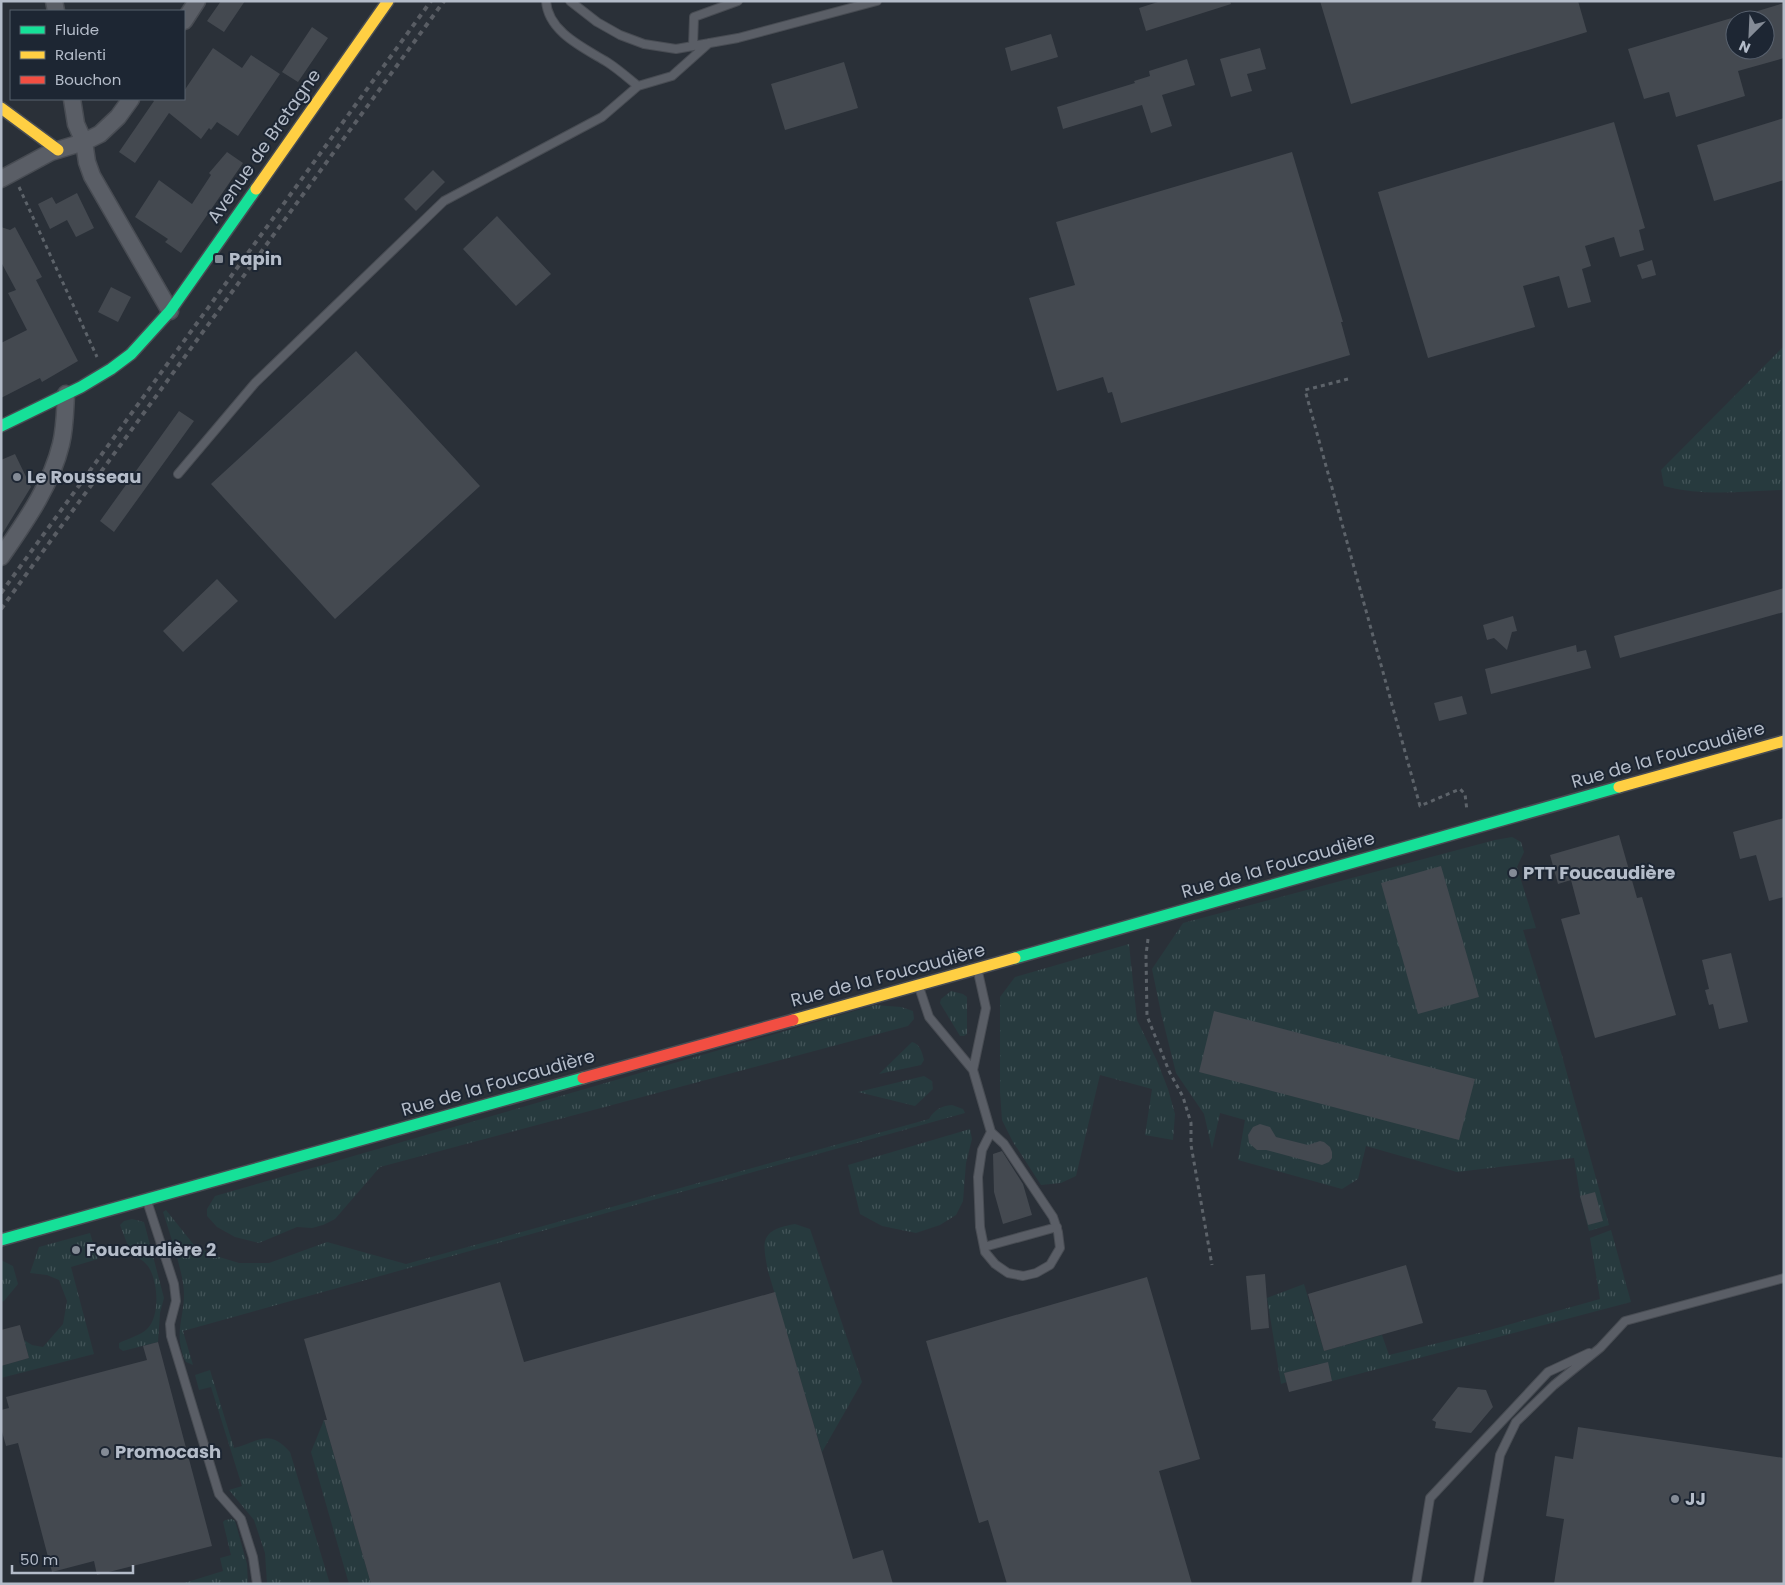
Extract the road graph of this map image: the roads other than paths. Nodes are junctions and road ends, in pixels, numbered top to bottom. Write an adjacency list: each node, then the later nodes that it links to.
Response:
1 (197, 1): 7 (street)
2 (388, 1): 17 (street, Avenue de Bretagne)
3 (546, 1): 10 (lane)
4 (570, 1): 9 (lane)
5 (738, 1): 9 (lane)
6 (877, 1): 8 (lane)
7 (185, 19)
8 (709, 43): 9 (lane); 10 (lane)
9 (693, 46)
10 (638, 86): 20 (lane)
11 (72, 100): 14 (street)
12 (130, 100): 14 (street)
13 (1, 108): 15 (street)
14 (84, 142): 15 (street); 17 (street)
15 (58, 150): 16 (street)
16 (7, 176)
17 (170, 311): 18 (street, Avenue de Bretagne)
18 (66, 394): 19 (street, Avenue de Bretagne); 21 (street)
19 (1, 426)
20 (178, 474)
21 (1, 557)
22 (1784, 741): 23 (street, Rue de la Foucaudière)
23 (977, 969): 24 (street, Rue de la Foucaudière); 25 (lane)
24 (918, 985): 25 (lane); 27 (street, Rue de la Foucaudière)
25 (973, 1070): 26 (lane)
26 (991, 1132): 28 (lane); 30 (lane)
27 (147, 1199): 29 (street, Rue de la Foucaudière); 33 (lane)
28 (1056, 1227): 30 (lane); 30 (lane)
29 (1, 1240)
30 (984, 1247)
31 (1784, 1278): 32 (lane)
32 (1600, 1348): 34 (lane); 35 (lane)
33 (258, 1584)
34 (1416, 1584)
35 (1478, 1584)

